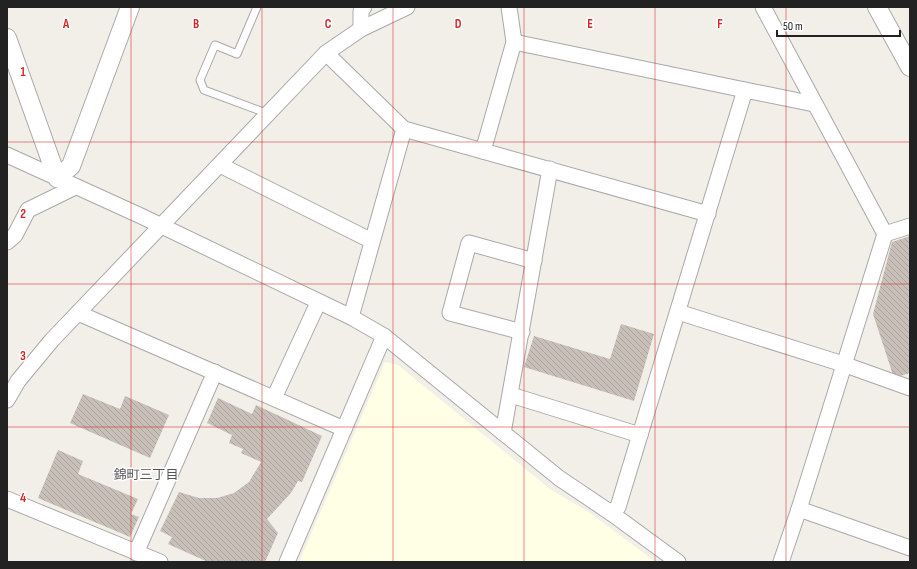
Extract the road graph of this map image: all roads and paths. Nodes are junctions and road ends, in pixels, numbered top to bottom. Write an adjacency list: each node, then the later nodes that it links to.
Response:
1 (130, 7): 21 (street)
2 (257, 7): 15 (lane)
3 (364, 7): 8 (street)
4 (407, 7): 8 (street)
5 (509, 7): 10 (street)
6 (763, 7): 14 (street)
7 (877, 7): 12 (street)
8 (361, 29): 11 (street)
9 (7, 38): 21 (street)
10 (514, 42): 13 (street); 17 (street)
11 (326, 53): 15 (street); 16 (street)
12 (910, 67)
13 (746, 90): 14 (street); 23 (street)
14 (814, 104): 26 (street)
15 (269, 114): 19 (street)
16 (404, 129): 17 (street); 27 (street)
17 (483, 151): 20 (street)
18 (7, 154): 21 (street)
19 (220, 165): 24 (street); 27 (street)
20 (550, 169): 23 (street); 29 (street)
21 (57, 178): 22 (street)
22 (75, 187): 24 (street); 28 (street)
23 (708, 214): 31 (street)
24 (162, 226): 30 (street); 32 (street)
25 (910, 226): 26 (street)
26 (885, 234): 36 (street)
27 (372, 241): 33 (street)
28 (7, 242)
29 (534, 261): 34 (street); 34 (street)
30 (318, 303): 33 (street); 40 (street)
31 (678, 312): 36 (street); 44 (street)
32 (78, 313): 37 (street); 41 (street)
33 (350, 317): 35 (street)
34 (522, 332): 39 (street)
35 (384, 336): 42 (street); 43 (street)
36 (843, 364): 38 (street); 46 (street)
37 (215, 372): 40 (street); 49 (street)
38 (910, 388)
39 (511, 395): 43 (street); 44 (street)
40 (274, 398): 42 (street)
41 (7, 400)
42 (344, 429): 51 (street)
43 (503, 433): 47 (street)
44 (640, 435): 47 (street)
45 (7, 500): 49 (street)
46 (799, 509): 48 (street); 53 (street)
47 (611, 513): 52 (street)
48 (910, 548)
49 (136, 553): 50 (street)
50 (160, 562)
51 (287, 562)
52 (678, 562)
53 (781, 562)

